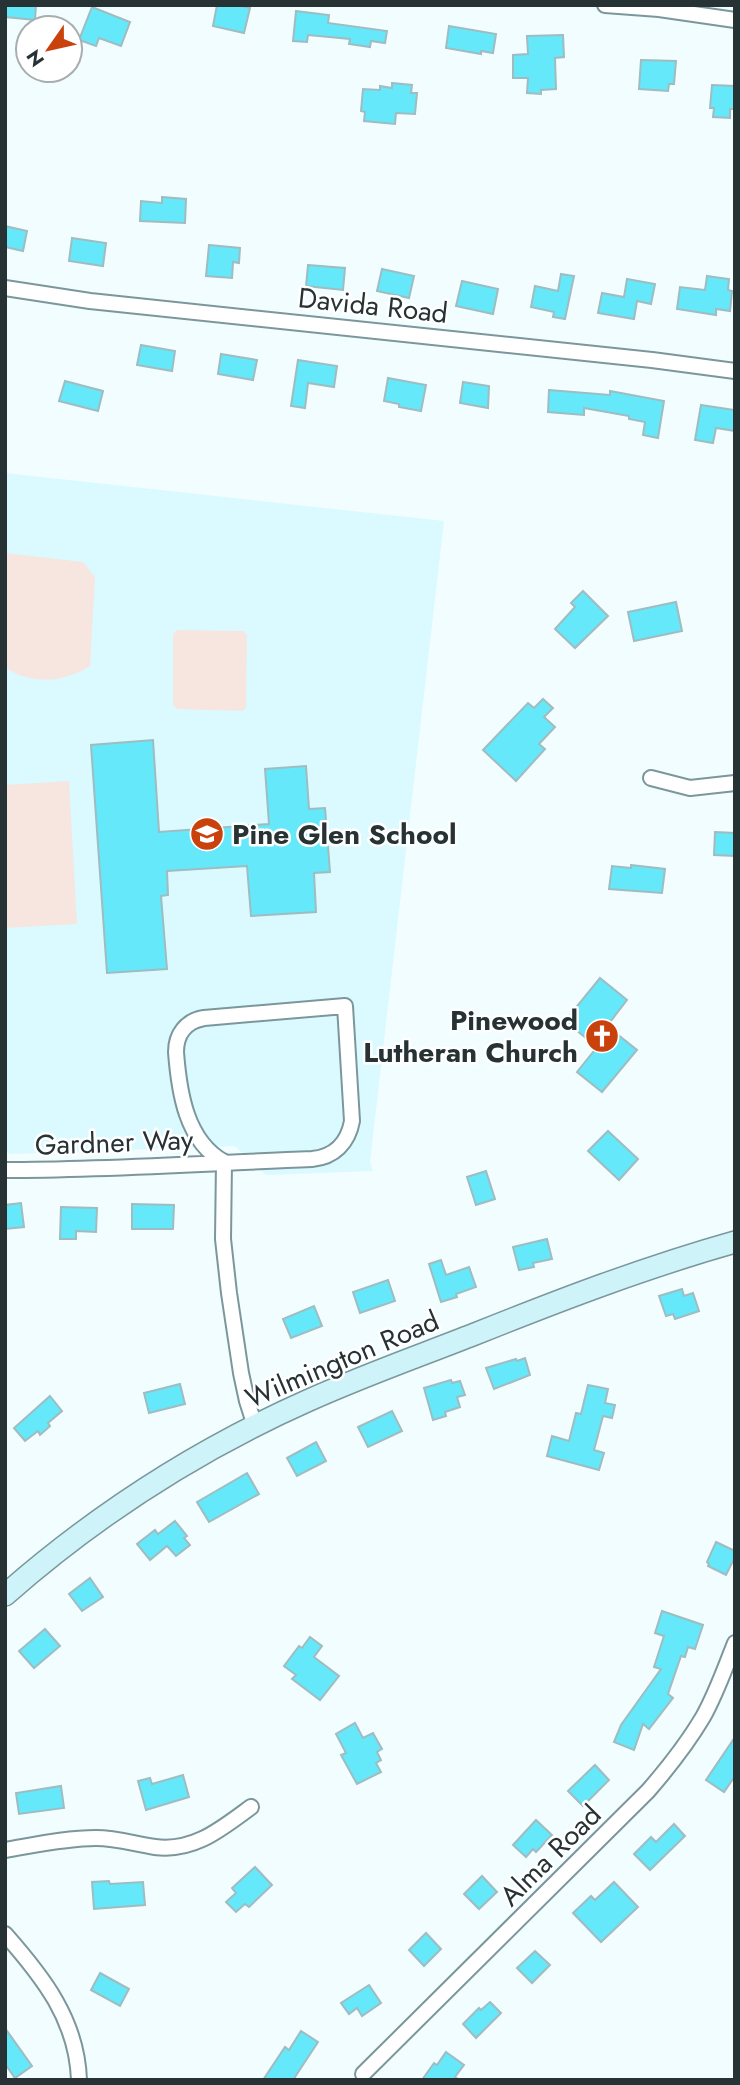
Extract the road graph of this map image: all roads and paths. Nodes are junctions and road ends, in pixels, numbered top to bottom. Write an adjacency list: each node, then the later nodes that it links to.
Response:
1 (605, 5): 2 (street)
2 (735, 20)
3 (5, 288): 4 (street, Davida Road)
4 (735, 371)
5 (651, 778): 6 (street)
6 (735, 783)
7 (224, 1162): 7 (street); 8 (street, Gardner Way); 10 (street)
8 (5, 1170)
9 (735, 1242): 10 (main road, Wilmington Road)
10 (256, 1426): 11 (main road, Wilmington Road)
11 (5, 1595)
12 (735, 1643): 16 (street, Alma Road)
13 (251, 1807): 14 (street)
14 (5, 1850)
15 (5, 1934): 17 (street)
16 (363, 2074)
17 (79, 2080)

